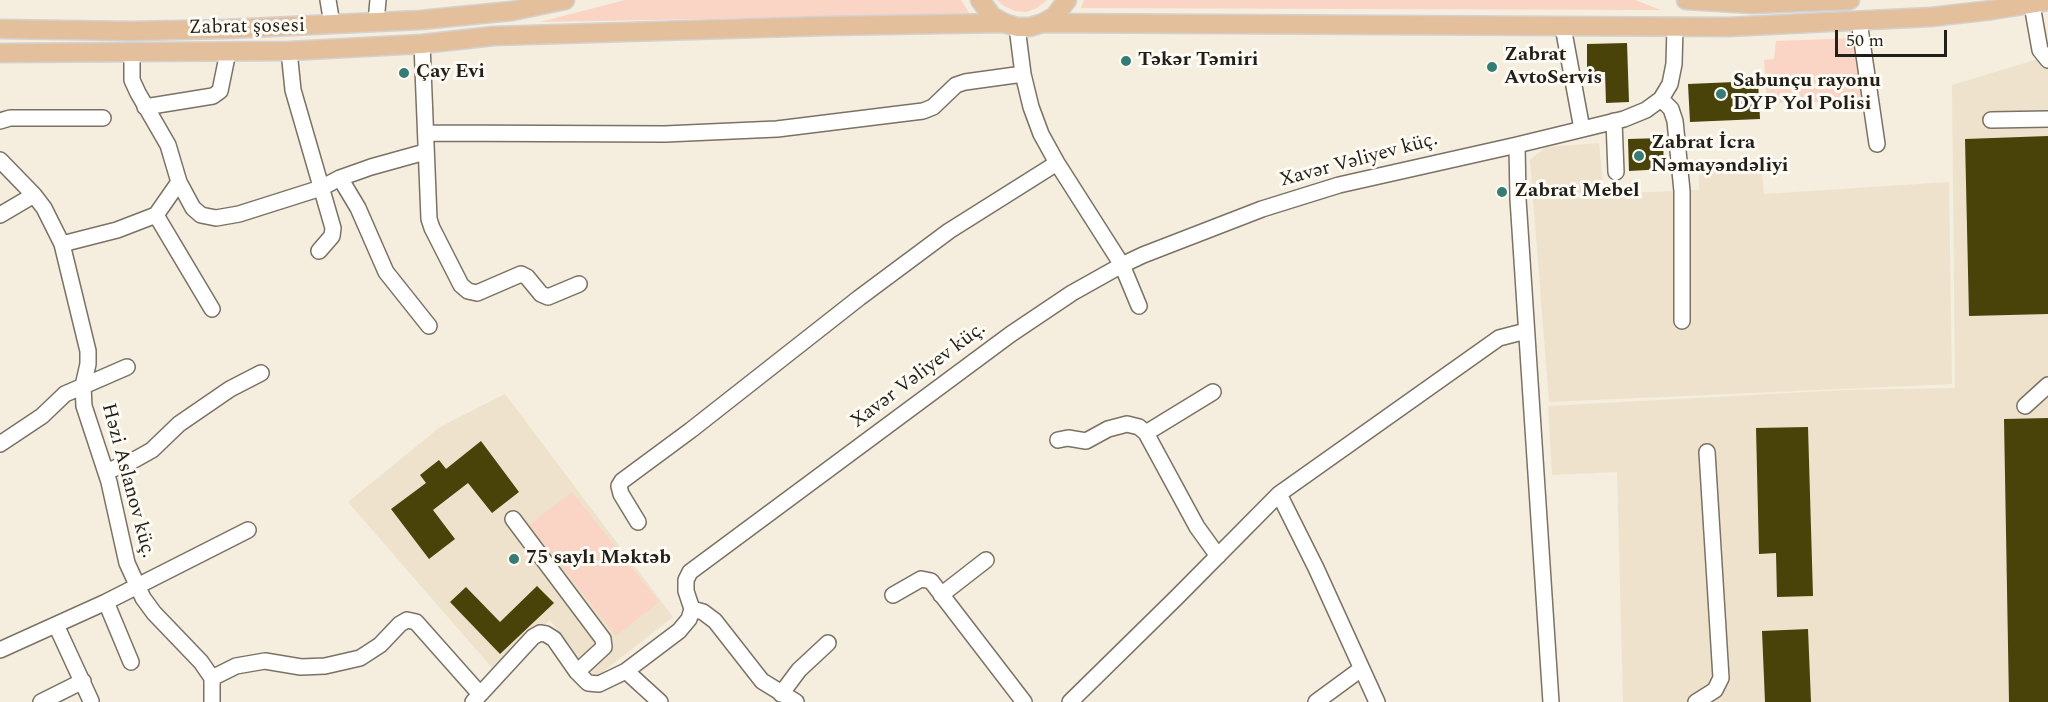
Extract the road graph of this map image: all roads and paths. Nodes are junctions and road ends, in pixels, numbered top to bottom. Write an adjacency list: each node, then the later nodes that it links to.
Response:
1 (328, 0): 13 (street)
2 (378, 0): 11 (street)
3 (565, 0): 11 (main road, Zabrat şosesi)
4 (980, 0): 14 (main road)
5 (1067, 0): 12 (main road)
6 (1686, 0): 7 (main road)
7 (1841, 0): 8 (main road)
8 (1850, 0)
9 (2040, 3): 10 (main road, Zabrat şosesi); 23 (street)
10 (1859, 21): 16 (main road, Zabrat şosesi); 34 (street)
11 (376, 22): 13 (main road, Zabrat şosesi)
12 (1043, 23): 14 (main road, Zabrat şosesi); 15 (main road, Zabrat şosesi)
13 (332, 24): 17 (main road, Zabrat şosesi)
14 (1010, 25): 18 (main road, Zabrat şosesi); 24 (street)
15 (1563, 27): 16 (main road, Zabrat şosesi); 32 (street)
16 (1675, 27): 25 (street)
17 (0, 28)
18 (422, 44): 19 (main road, Zabrat şosesi); 33 (street)
19 (289, 51): 21 (main road, Zabrat şosesi); 42 (street)
20 (132, 52): 21 (main road, Zabrat şosesi); 22 (main road, Zabrat şosesi); 26 (street)
21 (228, 52): 26 (street)
22 (0, 53)
23 (2048, 60)
24 (1023, 74): 33 (street); 38 (street)
25 (1662, 99): 31 (street, Xavər Vəliyev küç.); 52 (street)
26 (145, 107): 41 (street)
27 (103, 118): 30 (street)
28 (2048, 119): 29 (street)
29 (1991, 120)
30 (0, 121)
31 (1614, 121): 32 (street, Xavər Vəliyev küç.); 39 (street)
32 (1582, 129): 35 (street, Xavər Vəliyev küç.)
33 (426, 133): 36 (street)
34 (1877, 144)
35 (1517, 146): 48 (street, Xavər Vəliyev küç.); 54 (street)
36 (425, 152): 40 (street); 49 (street)
37 (0, 160): 43 (street, Həzi Aslanov küç.)
38 (1057, 163): 48 (street); 68 (street)
39 (1616, 172)
40 (340, 178): 42 (street); 53 (street)
41 (179, 182): 42 (street); 45 (street)
42 (321, 188): 47 (street)
43 (34, 195): 44 (street); 46 (street, Həzi Aslanov küç.)
44 (0, 215)
45 (156, 215): 46 (street); 51 (street)
46 (62, 244): 58 (street, Həzi Aslanov küç.)
47 (319, 251)
48 (1122, 265): 50 (street); 76 (street, Xavər Vəliyev küç.)
49 (579, 284)
50 (1138, 306)
51 (212, 309)
52 (1682, 321)
53 (429, 326)
54 (1526, 331): 66 (street); 97 (street)
55 (127, 367): 58 (street)
56 (261, 373): 65 (street)
57 (2048, 385): 60 (street)
58 (83, 386): 63 (street); 65 (street, Həzi Aslanov küç.)
59 (1213, 392): 61 (street)
60 (2025, 406)
61 (1146, 433): 62 (street); 70 (street)
62 (1058, 440)
63 (0, 444)
64 (1707, 452): 98 (street)
65 (106, 472): 72 (street, Həzi Aslanov küç.)
66 (1279, 494): 70 (street); 81 (street)
67 (513, 519): 83 (street)
68 (638, 522)
69 (248, 530): 72 (street)
70 (1218, 556): 94 (street)
71 (986, 560): 74 (street)
72 (136, 586): 75 (street); 84 (street, Həzi Aslanov küç.)
73 (893, 595): 74 (street)
74 (941, 595): 93 (street)
75 (106, 602): 77 (street); 80 (street)
76 (692, 609): 82 (street); 86 (street)
77 (56, 625): 79 (street); 85 (street)
78 (828, 643): 86 (street)
79 (0, 650)
80 (131, 662)
81 (1361, 669): 95 (street); 96 (street)
82 (626, 671): 83 (street); 91 (street)
83 (577, 672): 87 (street)
84 (212, 678): 87 (street); 90 (street)
85 (83, 681): 88 (street); 89 (street)
86 (781, 694): 92 (street)
87 (476, 697)
88 (91, 701)
89 (41, 702)
90 (212, 702)
91 (660, 702)
92 (796, 702)
93 (1024, 702)
94 (1071, 702)
95 (1316, 702)
96 (1377, 702)
97 (1551, 702)
98 (1696, 702)

